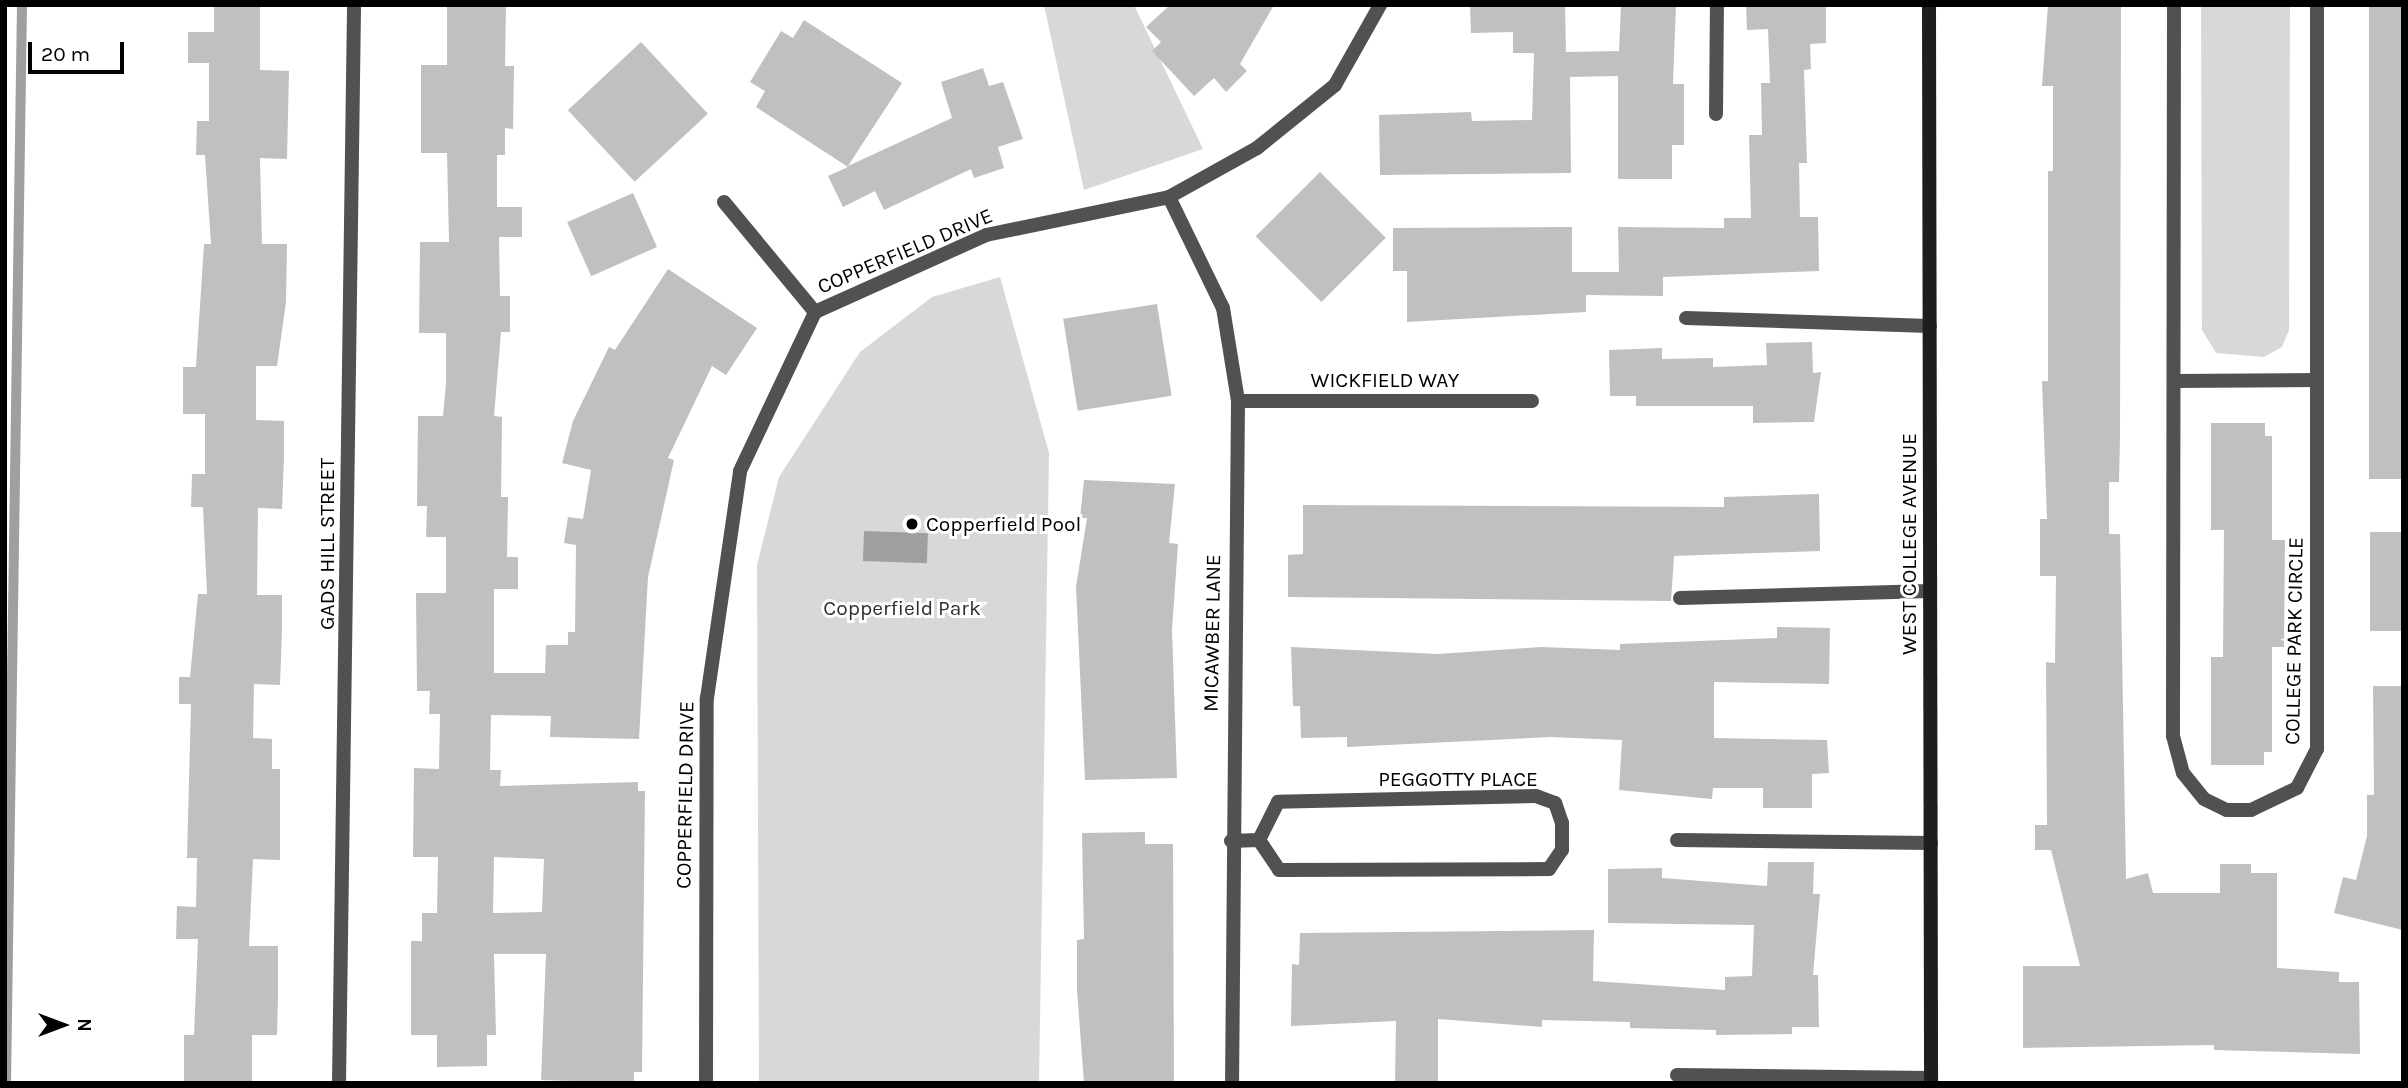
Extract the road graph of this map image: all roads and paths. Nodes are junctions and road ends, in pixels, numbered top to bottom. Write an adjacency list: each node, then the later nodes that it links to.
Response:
1 (354, 5): 25 (street, GADS HILL STREET)
2 (1380, 5): 8 (street, COPPERFIELD DRIVE)
3 (1717, 5): 7 (street)
4 (1930, 5): 12 (main road, WEST COLLEGE AVENUE)
5 (2174, 5): 13 (street, COLLEGE PARK CIRCLE)
6 (2317, 5): 14 (street, COLLEGE PARK CIRCLE)
7 (1716, 114)
8 (1169, 197): 10 (street, COPPERFIELD DRIVE); 15 (street, MICAWBER LANE)
9 (724, 202): 10 (street)
10 (815, 312): 26 (street, COPPERFIELD DRIVE)
11 (1686, 318): 12 (street)
12 (1930, 326): 17 (main road, WEST COLLEGE AVENUE)
13 (2174, 380): 14 (street); 14 (street, COLLEGE PARK CIRCLE)
14 (2316, 380)
15 (1238, 401): 16 (street, WICKFIELD WAY); 21 (street, MICAWBER LANE)
16 (1532, 401)
17 (1930, 591): 18 (street); 22 (main road, WEST COLLEGE AVENUE)
18 (1680, 598)
19 (1259, 840): 19 (street, PEGGOTTY PLACE); 21 (street)
20 (1677, 840): 22 (street)
21 (1231, 841): 27 (street, MICAWBER LANE)
22 (1931, 843): 24 (main road, WEST COLLEGE AVENUE)
23 (1677, 1075): 24 (street)
24 (1931, 1080)
25 (339, 1083)
26 (706, 1083)
27 (1232, 1083)

